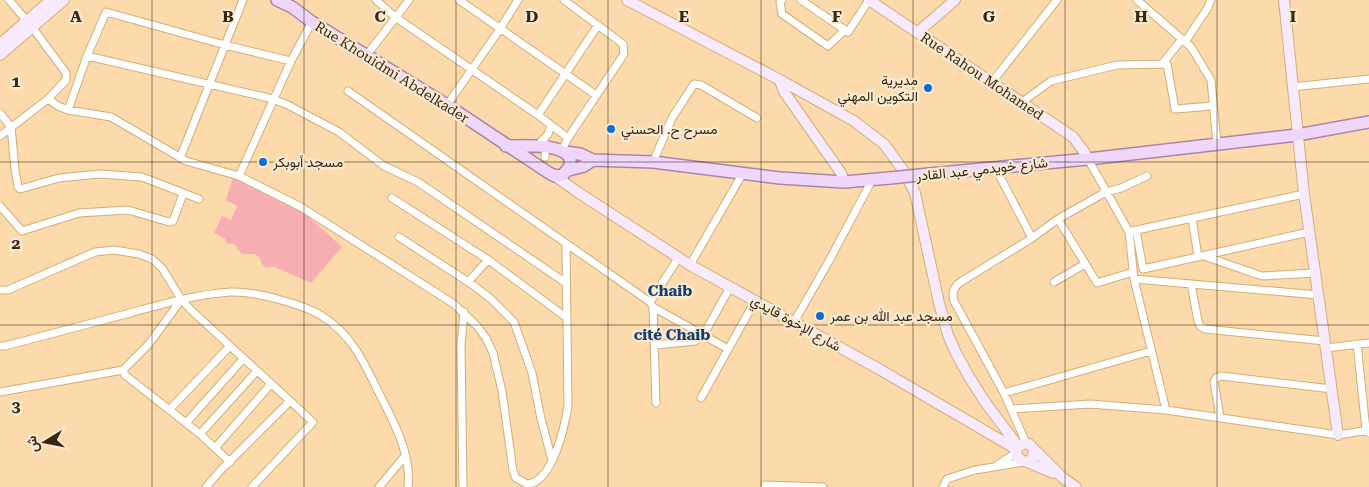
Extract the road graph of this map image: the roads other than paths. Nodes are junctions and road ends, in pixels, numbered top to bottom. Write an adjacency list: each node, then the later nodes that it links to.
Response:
1 (9, 0): 24 (street)
2 (51, 0): 24 (street)
3 (64, 0): 24 (street)
4 (243, 0): 31 (street)
5 (277, 0): 21 (main road, Rue Khouidmi Abdelkader)
6 (376, 0): 22 (street)
7 (409, 0): 22 (street)
8 (459, 0): 20 (street)
9 (518, 0): 26 (street)
10 (564, 0): 25 (street)
11 (627, 0): 40 (street)
12 (782, 0): 27 (street)
13 (802, 0): 27 (street)
14 (869, 0): 27 (street); 28 (street, Rue Rahou Mohamed)
15 (955, 0): 28 (street)
16 (1057, 0): 41 (street)
17 (1137, 0): 29 (street)
18 (1211, 0): 29 (street)
19 (1284, 0): 43 (street)
20 (470, 3): 26 (street)
21 (294, 4): 23 (main road, Rue Khouidmi Abdelkader)
22 (395, 17): 34 (street); 37 (street)
23 (312, 22): 34 (main road, Rue Khouidmi Abdelkader); 35 (street)
24 (29, 24): 30 (street); 32 (street); 46 (street)
25 (598, 24): 38 (street); 45 (street)
26 (500, 29): 37 (street); 38 (street)
27 (845, 30)
28 (918, 32): 41 (street, Rue Rahou Mohamed)
29 (1183, 40): 36 (street); 50 (street)
30 (0, 44)
31 (225, 45): 33 (street); 35 (street); 42 (street)
32 (0, 55)
33 (87, 56): 42 (street); 51 (street)
34 (366, 56): 49 (main road, Rue Khouidmi Abdelkader)
35 (291, 61): 47 (street)
36 (1162, 64): 48 (street); 50 (street)
37 (471, 69): 49 (street); 53 (street)
38 (566, 74): 45 (street); 53 (street)
39 (1369, 79): 43 (street)
40 (782, 81): 74 (street); 138 (street)
41 (992, 82): 48 (street, Rue Rahou Mohamed)
42 (210, 84): 47 (street); 64 (street)
43 (1292, 87): 58 (street)
44 (348, 91): 87 (street)
45 (596, 95): 60 (street)
46 (48, 99): 51 (street); 57 (street)
47 (274, 100): 71 (street); 97 (street)
48 (1022, 102): 65 (street, Rue Rahou Mohamed)
49 (446, 105): 62 (main road, Rue Khouidmi Abdelkader)
50 (1213, 106): 61 (street)
51 (68, 110): 64 (street)
52 (0, 113): 57 (street)
53 (538, 115): 56 (street)
54 (757, 118): 67 (street)
55 (1369, 122): 58 (main road, شارع خويدمي عبد القادر)
56 (551, 125): 60 (street); 63 (street)
57 (11, 127): 59 (street); 76 (street)
58 (1297, 135): 61 (main road, شارع خويدمي عبد القادر); 77 (street)
59 (0, 136)
60 (568, 138): 63 (street)
61 (1217, 144): 65 (main road, شارع خويدمي عبد القادر)
62 (506, 146): 63 (main road, شارع خويدمي عبد القادر); 69 (main road)
63 (552, 150): 66 (main road, شارع خويدمي عبد القادر); 69 (main road); 69 (main road)
64 (180, 158): 71 (street)
65 (1088, 159): 68 (main road, شارع خويدمي عبد القادر); 75 (street)
66 (593, 160): 67 (main road, شارع خويدمي عبد القادر); 69 (main road, شارع خويدمي عبد القادر)
67 (653, 162): 70 (main road, شارع خويدمي عبد القادر)
68 (995, 167): 73 (main road, شارع خويدمي عبد القادر, bridge); 86 (street)
69 (559, 172): 89 (street, شارع الإخوة قايدي)
70 (743, 173): 74 (main road, شارع خويدمي عبد القادر); 92 (street)
71 (239, 176): 105 (street)
72 (1147, 176): 75 (street)
73 (872, 180): 74 (main road, شارع خويدمي عبد القادر); 107 (street)
74 (844, 182)
75 (1106, 192): 82 (street); 83 (street)
76 (183, 194): 79 (street); 80 (street)
77 (1304, 194): 81 (street); 84 (street)
78 (392, 198): 90 (street)
79 (199, 199)
80 (0, 206)
81 (1192, 218): 83 (street); 88 (street)
82 (1058, 219): 86 (street); 91 (street)
83 (1132, 231): 88 (street); 94 (street)
84 (1309, 232): 88 (street); 93 (street)
85 (399, 237): 95 (street)
86 (1032, 238): 125 (street)
87 (566, 245): 97 (street); 104 (street)
88 (1200, 256): 93 (street)
89 (679, 258): 92 (street, شارع الإخوة قايدي); 104 (street)
90 (488, 260): 95 (street); 106 (street)
91 (1086, 264): 94 (street); 96 (street)
92 (690, 265): 99 (street, شارع الإخوة قايدي)
93 (1315, 273): 101 (street)
94 (1134, 276): 98 (street); 116 (street)
95 (468, 282): 141 (street)
96 (1054, 282)
97 (566, 283): 106 (street)
98 (1191, 284): 101 (street); 111 (street)
99 (730, 287): 103 (street, شارع الإخوة قايدي); 108 (street)
100 (0, 290): 102 (street)
101 (1318, 295): 111 (street)
102 (181, 299): 113 (street); 114 (street); 118 (street); 140 (street)
103 (756, 301): 107 (street, شارع الإخوة قايدي); 115 (street)
104 (652, 305): 108 (street); 110 (street)
105 (464, 312): 141 (street); 151 (street)
106 (567, 318): 141 (street)
107 (794, 322): 138 (street, شارع الإخوة قايدي)
108 (703, 336): 110 (street); 115 (street)
109 (1369, 343): 112 (street)
110 (656, 344): 128 (street)
111 (1326, 344): 112 (street); 123 (street)
112 (1357, 344): 121 (street)
113 (0, 346)
114 (230, 346): 117 (street); 129 (street)
115 (728, 349): 126 (street)
116 (1151, 350): 125 (street); 131 (street)
117 (243, 359): 119 (street); 133 (street)
118 (123, 370): 124 (street); 129 (street)
119 (256, 371): 122 (street); 135 (street)
120 (1369, 378): 121 (street)
121 (1360, 379): 134 (street)
122 (271, 384): 127 (street); 137 (street)
123 (1332, 389): 132 (street); 136 (street)
124 (0, 392)
125 (1004, 393): 130 (street)
126 (701, 398)
127 (290, 401): 142 (street); 148 (street)
128 (656, 403)
129 (170, 409): 133 (street)
130 (1012, 409): 131 (street); 138 (street)
131 (1166, 410): 132 (street)
132 (1220, 417): 136 (street)
133 (186, 423): 135 (street)
134 (1368, 431): 136 (street)
135 (200, 434): 137 (street)
136 (1338, 435)
137 (215, 448): 142 (street)
138 (1019, 448): 139 (street); 143 (street); 144 (street)
139 (1034, 450): 143 (street); 145 (street)
140 (405, 456): 149 (street); 150 (street)
141 (552, 460)
142 (230, 462): 147 (street)
143 (1025, 462): 144 (street); 145 (street)
144 (995, 467): 153 (street)
145 (1063, 478): 154 (street)
146 (765, 485): 152 (street)
147 (206, 487)
148 (252, 487)
149 (379, 487)
150 (408, 487)
151 (464, 487)
152 (822, 487)
153 (943, 487)
154 (1076, 487)

